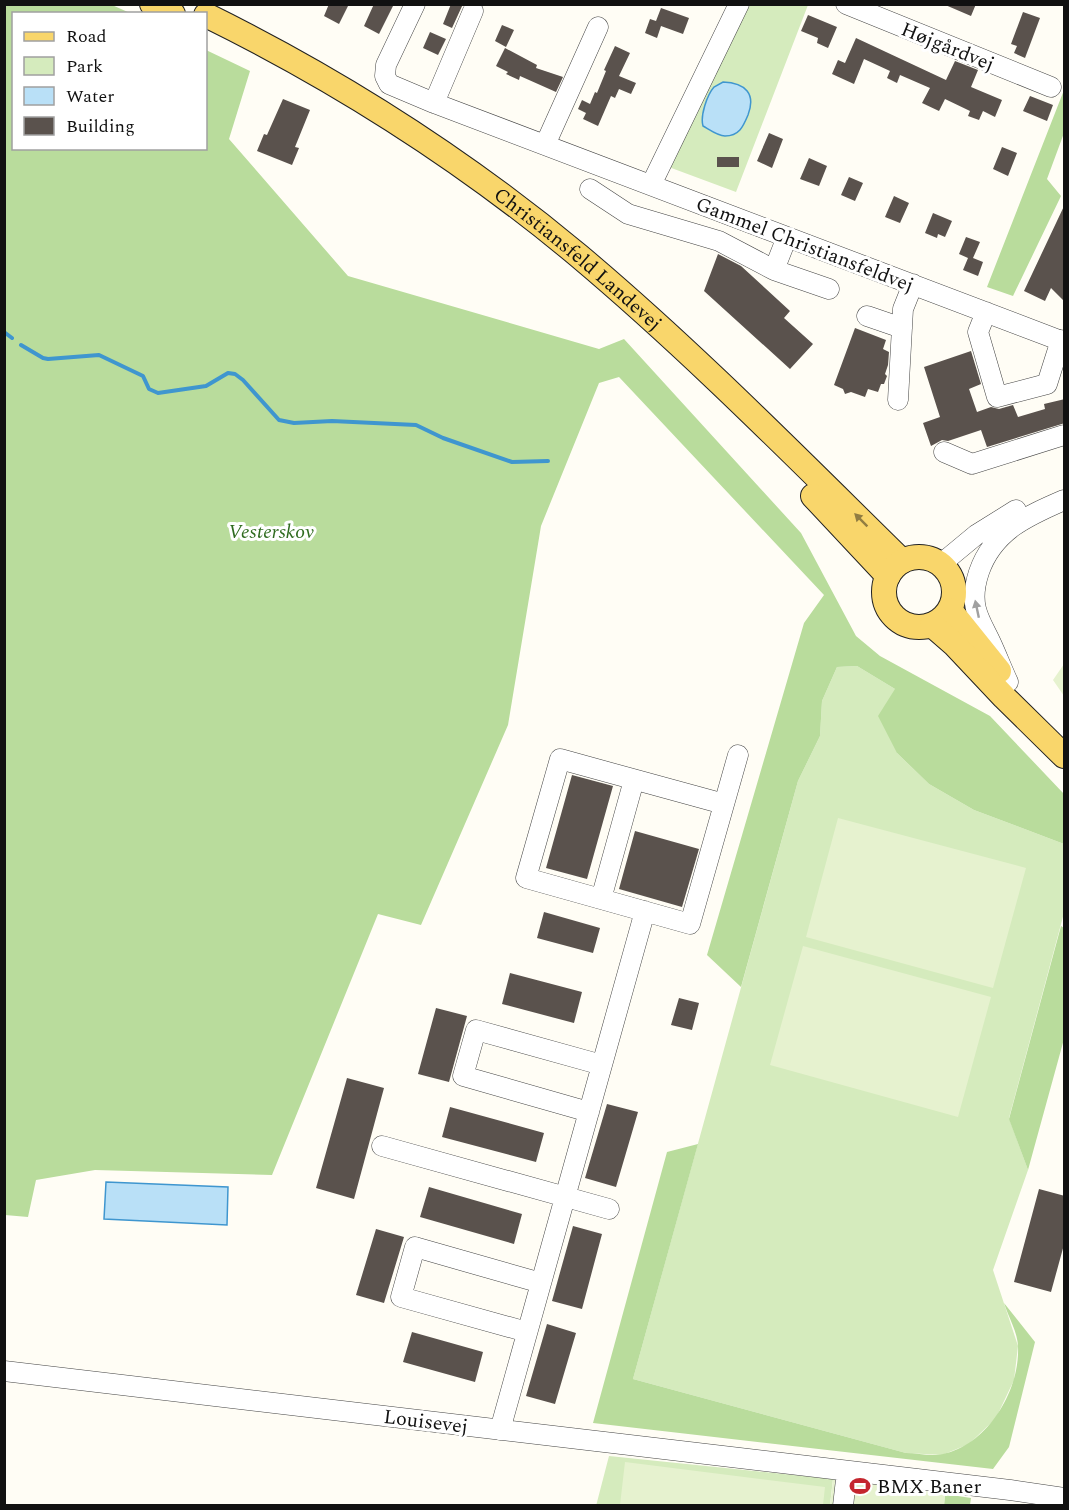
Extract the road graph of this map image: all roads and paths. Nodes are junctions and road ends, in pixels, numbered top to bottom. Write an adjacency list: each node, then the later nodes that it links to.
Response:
1 (152, 4): 7 (main road)
2 (184, 4): 8 (main road, Christiansfeld Landevej)
3 (415, 4): 13 (street, Gammel Christiansfeldvej)
4 (739, 4): 15 (street)
5 (846, 4): 12 (street, Højgårdvej)
6 (473, 11): 13 (street)
7 (169, 12)
8 (200, 12)
9 (207, 16): 32 (main road, Christiansfeld Landevej, one-way to 9)
10 (598, 27): 14 (street)
11 (207, 30): 32 (main road, Christiansfeld Landevej)
12 (1051, 87)
13 (434, 103): 14 (street, Gammel Christiansfeldvej)
14 (545, 145): 15 (street, Gammel Christiansfeldvej)
15 (651, 185): 17 (street, Gammel Christiansfeldvej)
16 (590, 189): 18 (street)
17 (787, 237): 18 (street); 19 (street, Gammel Christiansfeldvej)
18 (774, 270): 20 (street)
19 (913, 284): 21 (street, Gammel Christiansfeldvej); 23 (street)
20 (829, 289)
21 (986, 312): 24 (street, Gammel Christiansfeldvej); 25 (street)
22 (867, 316): 23 (street)
23 (902, 328): 26 (street)
24 (1063, 341): 25 (street)
25 (1058, 374)
26 (898, 400)
27 (1065, 435): 28 (street)
28 (944, 452)
29 (1065, 487): 31 (street)
30 (1065, 500): 34 (street, one-way to 30)
31 (941, 564): 32 (main road); 33 (main road)
32 (895, 569): 33 (main road)
33 (941, 618): 34 (main road); 35 (main road)
34 (1008, 682): 35 (main road)
35 (1065, 754)
36 (738, 755): 38 (street)
37 (634, 780): 38 (street); 39 (street); 39 (street)
38 (724, 804): 40 (street)
39 (601, 899): 40 (street)
40 (645, 911): 41 (street)
41 (602, 1065): 42 (street); 42 (street)
42 (589, 1112): 44 (street)
43 (382, 1146): 44 (street)
44 (564, 1197): 45 (street); 46 (street)
45 (609, 1209)
46 (541, 1283): 47 (street); 47 (street)
47 (527, 1332): 49 (street)
48 (4, 1371): 49 (street, Louisevej)
49 (500, 1430): 50 (street, Louisevej)
50 (847, 1470): 51 (street, Louisevej); 52 (street)
51 (1065, 1498)
52 (843, 1506)

